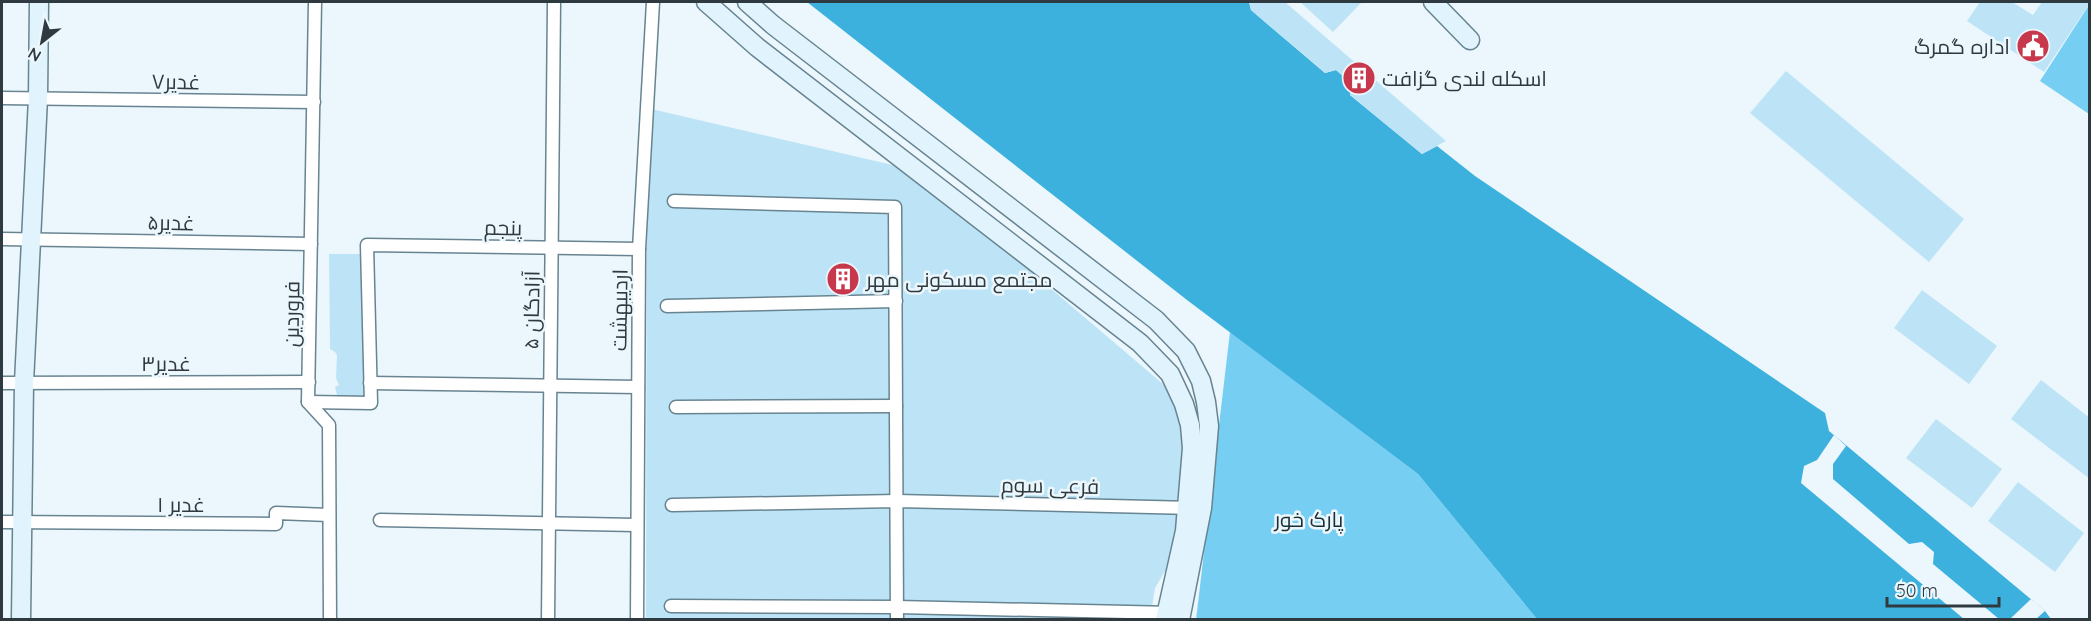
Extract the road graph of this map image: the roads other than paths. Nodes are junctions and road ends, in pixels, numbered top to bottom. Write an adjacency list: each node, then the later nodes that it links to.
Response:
1 (39, 2): 9 (street)
2 (315, 2): 11 (street, فروردین)
3 (554, 2): 16 (street, آزادگان ۵)
4 (653, 2): 17 (street, اردیبهشت)
5 (706, 2): 40 (street)
6 (747, 2): 31 (street)
7 (1433, 2): 8 (street)
8 (1438, 2)
9 (38, 98): 10 (street, غدیر۷); 11 (street, غدیر۷); 14 (street)
10 (2, 99)
11 (314, 102): 15 (street, فروردین)
12 (674, 201): 18 (street)
13 (2, 239): 14 (street, غدیر۵)
14 (30, 240): 15 (street, غدیر۵); 22 (street)
15 (311, 244): 20 (street, فروردین)
16 (551, 247): 17 (street, پنجم); 23 (street, پنجم); 24 (street, آزادگان ۵)
17 (639, 249): 25 (street, اردیبهشت)
18 (896, 301): 19 (street); 27 (street)
19 (667, 306)
20 (309, 382): 22 (street, غدیر۳); 26 (street, فروردین)
21 (2, 383): 22 (street, غدیر۳)
22 (24, 383): 35 (street)
23 (370, 383): 24 (street); 26 (street)
24 (550, 385): 25 (street); 36 (street, آزادگان ۵)
25 (638, 387): 37 (street, اردیبهشت)
26 (308, 402): 32 (street)
27 (896, 406): 28 (street); 29 (street)
28 (676, 407)
29 (897, 501): 30 (street, فرعی سوم); 31 (street, فرعی سوم); 39 (street)
30 (672, 504)
31 (1202, 508): 40 (street)
32 (329, 515): 35 (street, غدیر ۱); 42 (street)
33 (380, 520): 36 (street)
34 (2, 522): 35 (street)
35 (23, 522): 41 (street)
36 (548, 523): 37 (street); 43 (street, آزادگان ۵)
37 (636, 525): 44 (street, اردیبهشت)
38 (671, 606): 39 (street)
39 (897, 613): 40 (street)
40 (1173, 616)
41 (21, 620)
42 (330, 620)
43 (548, 620)
44 (637, 620)

